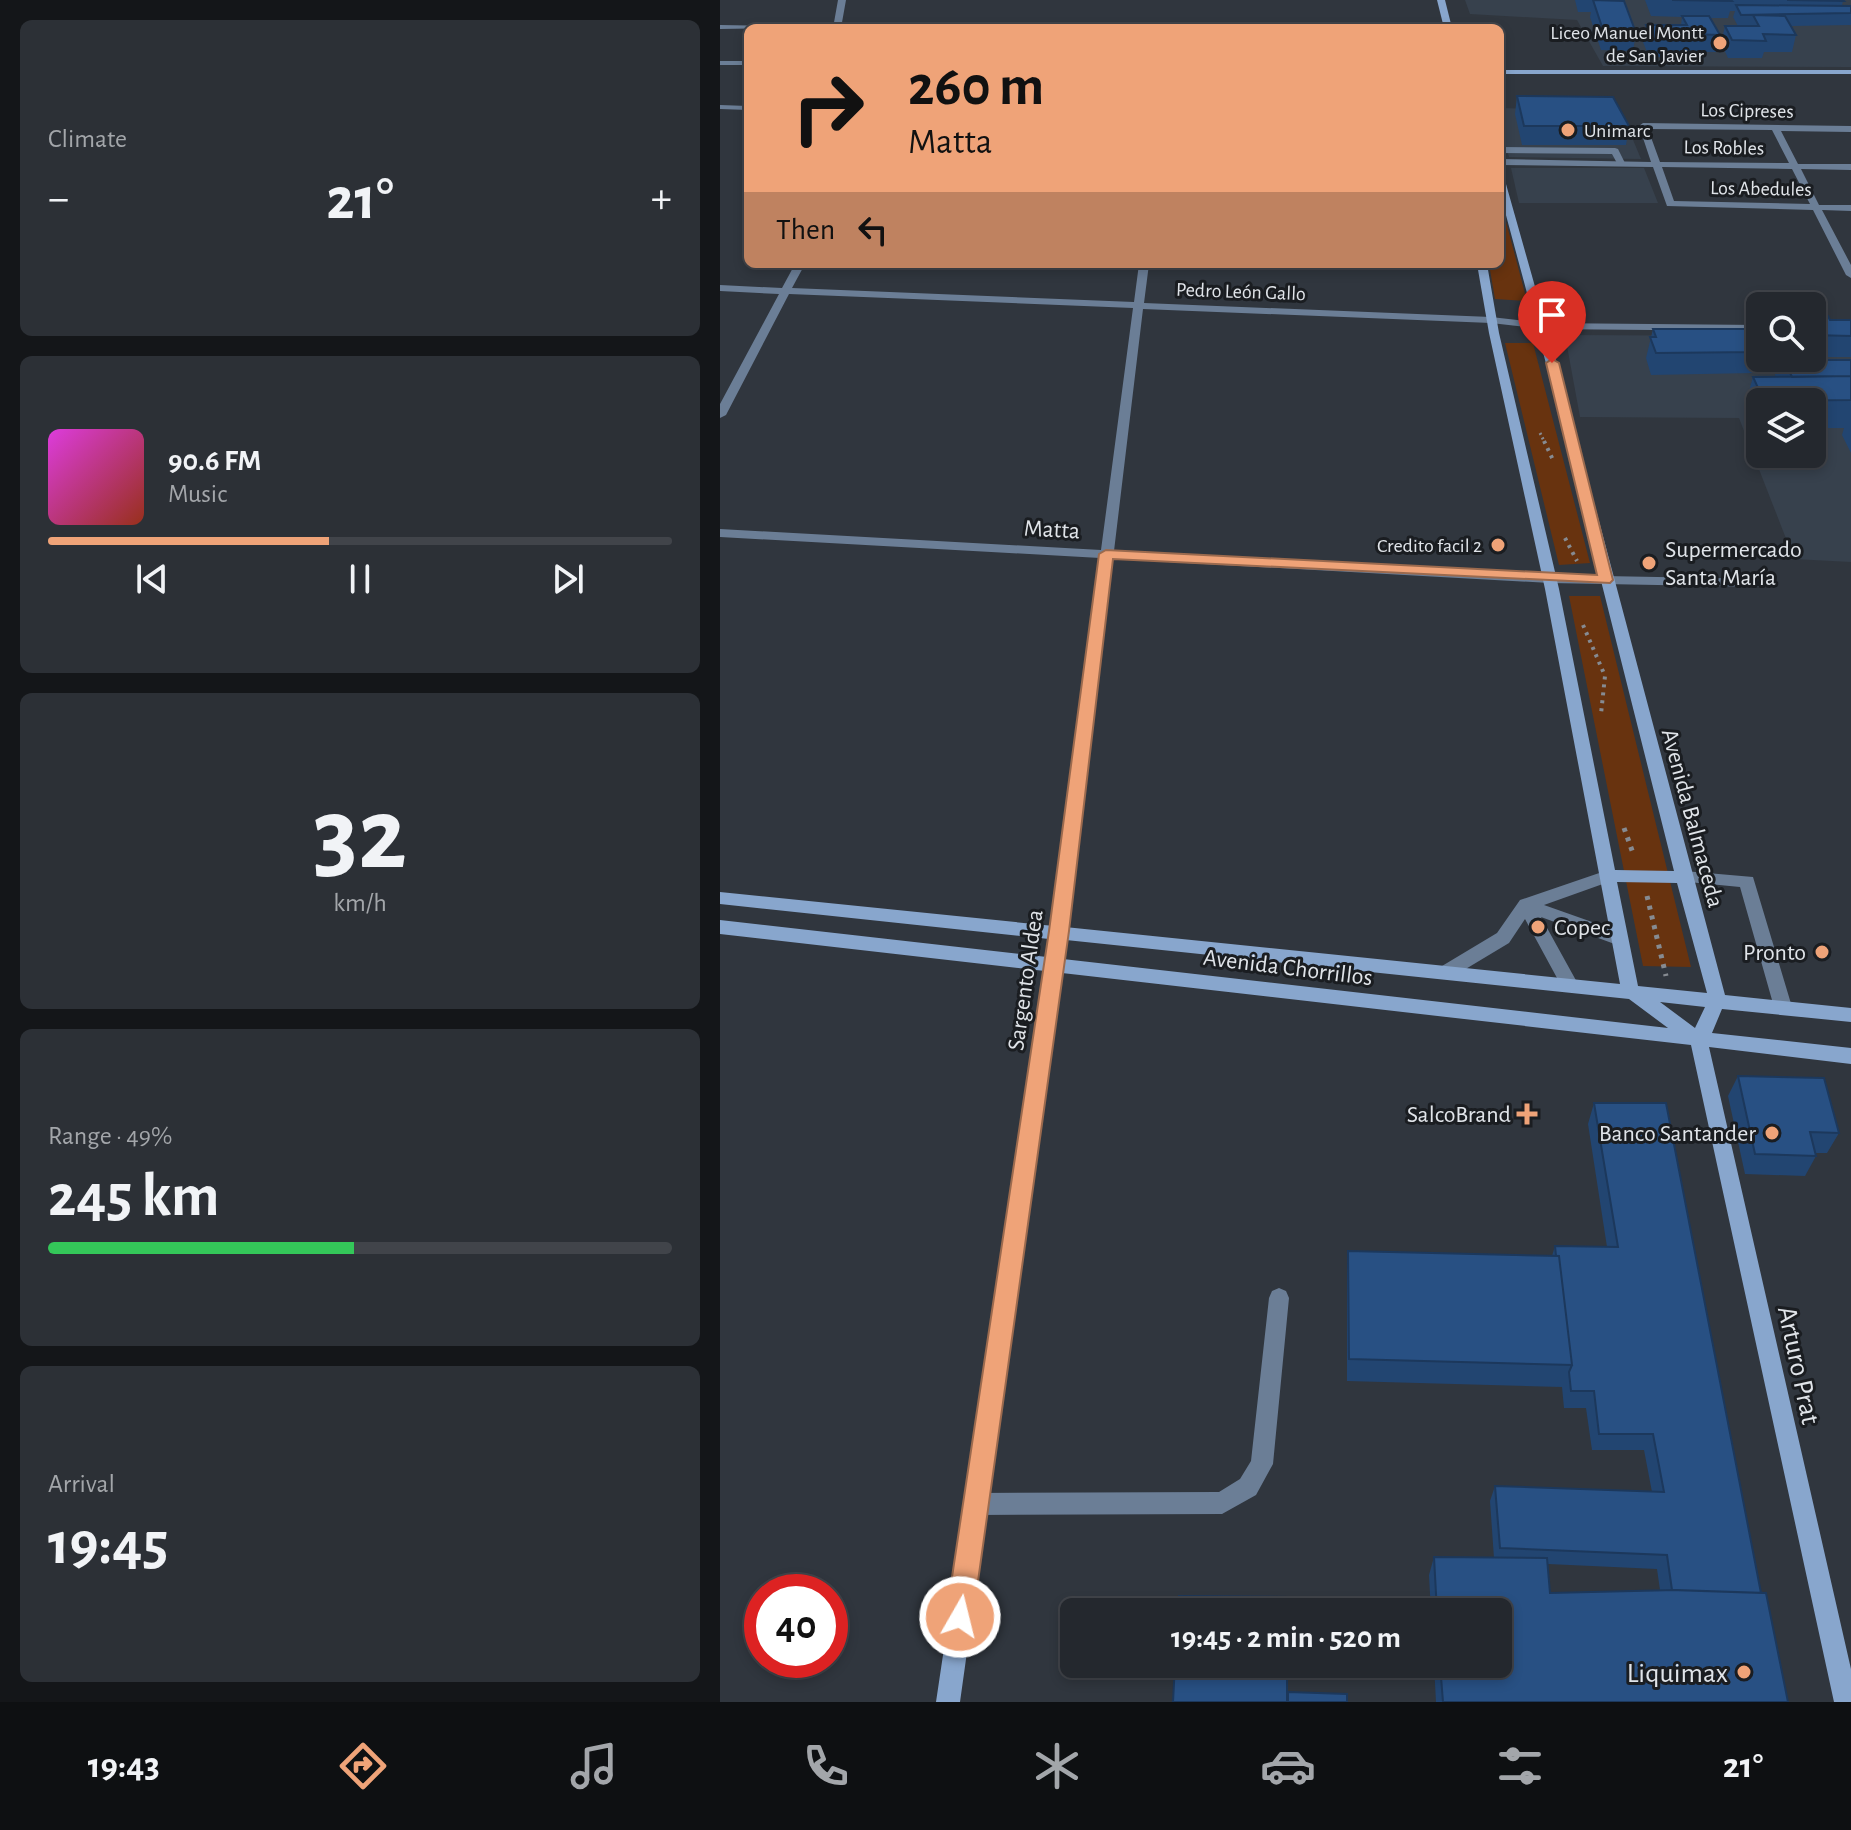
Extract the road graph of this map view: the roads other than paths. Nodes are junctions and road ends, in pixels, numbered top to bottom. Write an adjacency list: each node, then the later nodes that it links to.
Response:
1 (842, 0): 3 (street)
2 (1441, 0): 4 (main road)
3 (838, 24)
4 (1447, 24)
5 (720, 27): 6 (street)
6 (744, 27)
7 (720, 63): 8 (street)
8 (744, 63)
9 (1504, 72): 10 (main road)
10 (1632, 72): 11 (main road); 12 (main road)
11 (1851, 72)
12 (1851, 79)
13 (720, 107): 14 (street)
14 (744, 108)
15 (1775, 128): 16 (street, Los Cipreses); 20 (street, Los Cipreses); 21 (street)
16 (1851, 129)
17 (1504, 150): 19 (street)
18 (1504, 162): 19 (street, Los Robles)
19 (1621, 163): 20 (street, Los Robles)
20 (1656, 163): 21 (street, Los Robles); 24 (street, Los Abedules)
21 (1795, 167): 22 (street, Los Robles); 24 (street)
22 (1851, 167)
23 (1504, 191): 35 (main road, Avenida Balmaceda)
24 (1816, 208): 25 (street, Los Abedules); 26 (street)
25 (1851, 208)
26 (1847, 260): 30 (street)
27 (798, 268): 32 (street)
28 (1143, 268): 33 (street, Sargento Aldea)
29 (1483, 268): 34 (main road)
30 (1851, 275)
31 (720, 288): 32 (street, Pedro León Gallo)
32 (786, 290): 33 (street, Pedro León Gallo); 37 (street)
33 (1138, 305): 34 (street, Pedro León Gallo); 39 (street, Sargento Aldea)
34 (1491, 320): 35 (street, Pedro León Gallo); 40 (main road)
35 (1543, 326): 36 (street, Pedro León Gallo); 41 (main road, Avenida Balmaceda)
36 (1746, 328)
37 (720, 415)
38 (720, 533): 39 (street, Matta)
39 (1106, 554): 40 (street, Matta); 48 (street, Sargento Aldea)
40 (1550, 579): 41 (street, Matta); 43 (main road)
41 (1605, 580): 42 (street, Matta); 44 (main road, Avenida Balmaceda)
42 (1765, 583)
43 (1608, 876): 44 (main road); 46 (street); 49 (main road)
44 (1684, 877): 54 (main road, Avenida Balmaceda); 55 (street)
45 (720, 898): 48 (main road, Avenida Chorrillos)
46 (1526, 905): 49 (street); 51 (street); 52 (street)
47 (720, 927): 50 (main road, Avenida Chorrillos)
48 (1059, 931): 50 (main road, Sargento Aldea); 51 (main road, Avenida Chorrillos)
49 (1620, 939): 53 (main road)
50 (1054, 964): 57 (main road, Avenida Chorrillos); 60 (main road, Sargento Aldea)
51 (1448, 971): 52 (main road, Avenida Chorrillos)
52 (1569, 984): 53 (main road, Avenida Chorrillos)
53 (1630, 990): 54 (main road, Avenida Chorrillos); 57 (main road)
54 (1717, 999): 55 (main road, Avenida Chorrillos); 57 (main road)
55 (1783, 1007): 56 (main road, Avenida Chorrillos)
56 (1851, 1015)
57 (1699, 1041): 58 (main road, Avenida Chorrillos); 62 (main road, Arturo Prat)
58 (1851, 1056)
59 (1279, 1298): 60 (street)
60 (975, 1504): 61 (main road, Sargento Aldea)
61 (948, 1702)
62 (1846, 1702)

